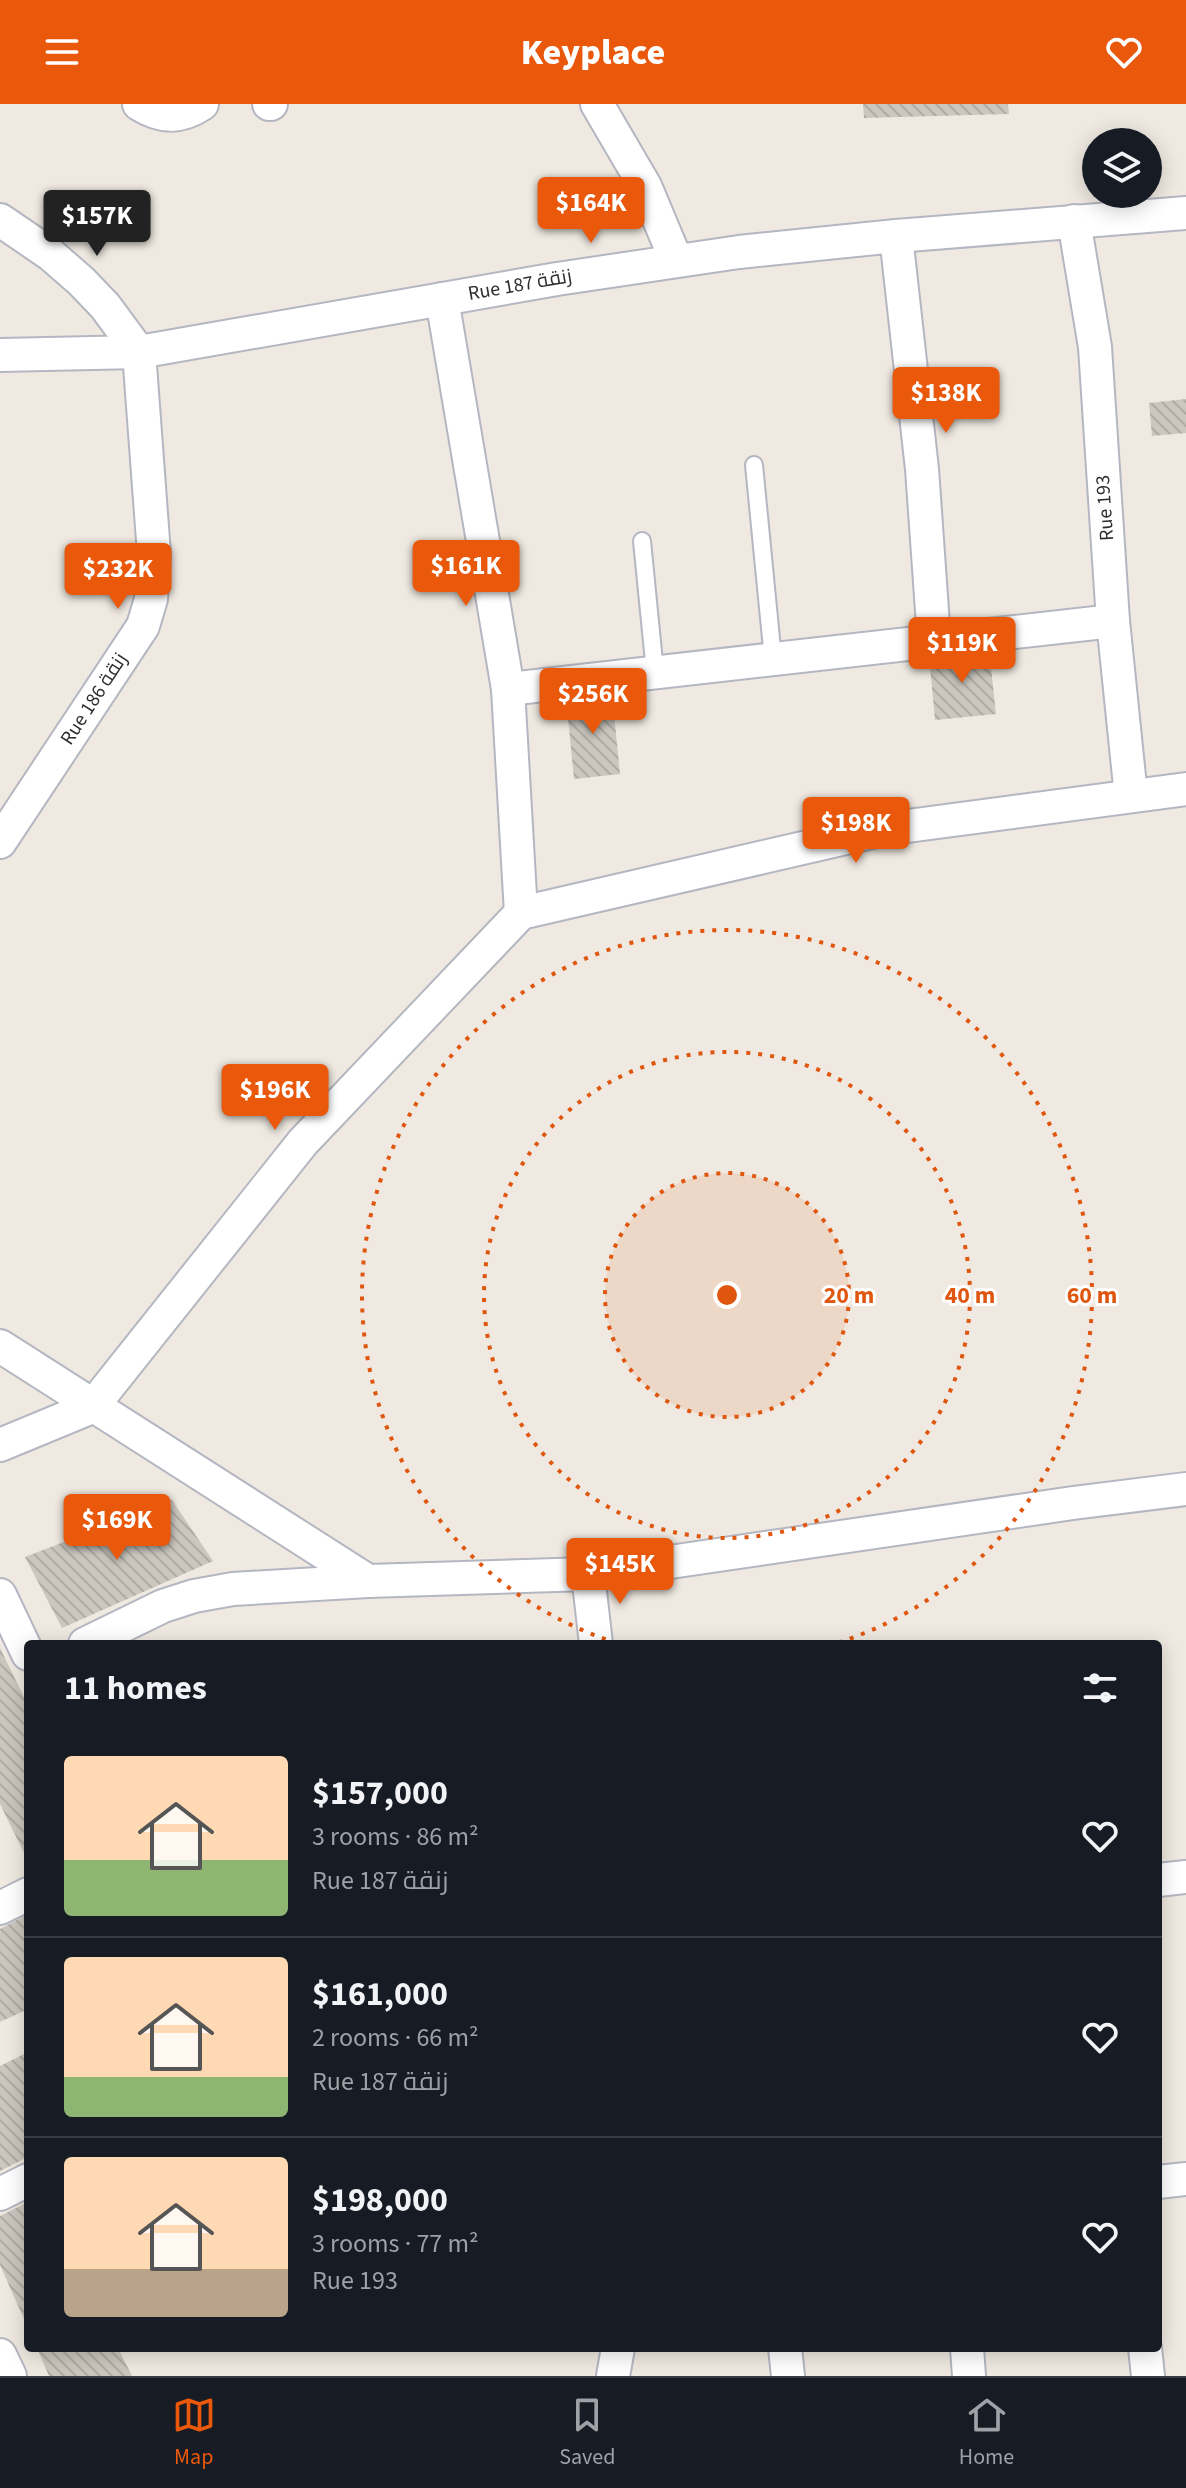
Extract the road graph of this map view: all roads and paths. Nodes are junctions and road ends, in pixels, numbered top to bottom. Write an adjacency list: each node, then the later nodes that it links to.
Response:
1 (139, 104): 2 (street)
2 (202, 104)
3 (597, 104): 8 (street)
4 (1186, 213): 6 (street, Rue 187 زنقة)
5 (0, 220): 10 (street)
6 (1074, 221): 7 (street, Rue 187 زنقة); 14 (street, Rue 193)
7 (896, 236): 8 (street, Rue 187 زنقة); 15 (street)
8 (676, 260): 9 (street, Rue 187 زنقة)
9 (442, 299): 10 (street, Rue 187 زنقة); 18 (street)
10 (139, 352): 11 (street, Rue 187 زنقة); 21 (street, Rue 186 زنقة)
11 (0, 355)
12 (754, 465): 16 (lane)
13 (642, 541): 17 (lane)
14 (1113, 621): 15 (street); 20 (street, Rue 193)
15 (934, 639): 16 (street)
16 (773, 659): 17 (street)
17 (655, 672): 18 (street)
18 (508, 689): 22 (street)
19 (1186, 789): 20 (street)
20 (1131, 796): 22 (street)
21 (0, 842)
22 (521, 913): 24 (street)
23 (0, 1346): 24 (street)
24 (92, 1407): 25 (street); 28 (street)
25 (0, 1445)
26 (1186, 1489): 27 (street)
27 (588, 1574): 28 (street); 31 (street)
28 (368, 1581): 30 (street)
29 (0, 1595): 32 (street)
30 (93, 1640)
31 (596, 1640)
32 (24, 1646)
33 (1186, 1877): 34 (street)
34 (1162, 1880)
35 (24, 1896): 36 (street)
36 (0, 1908)
37 (1186, 2179): 39 (street)
38 (24, 2182): 40 (street)
39 (1162, 2182)
40 (0, 2194)
41 (617, 2352): 47 (street)
42 (785, 2352): 48 (street)
43 (967, 2352): 49 (street)
44 (1145, 2352): 50 (street)
45 (0, 2355): 46 (street)
46 (10, 2376)
47 (613, 2376)
48 (788, 2376)
49 (969, 2376)
50 (1148, 2376)

